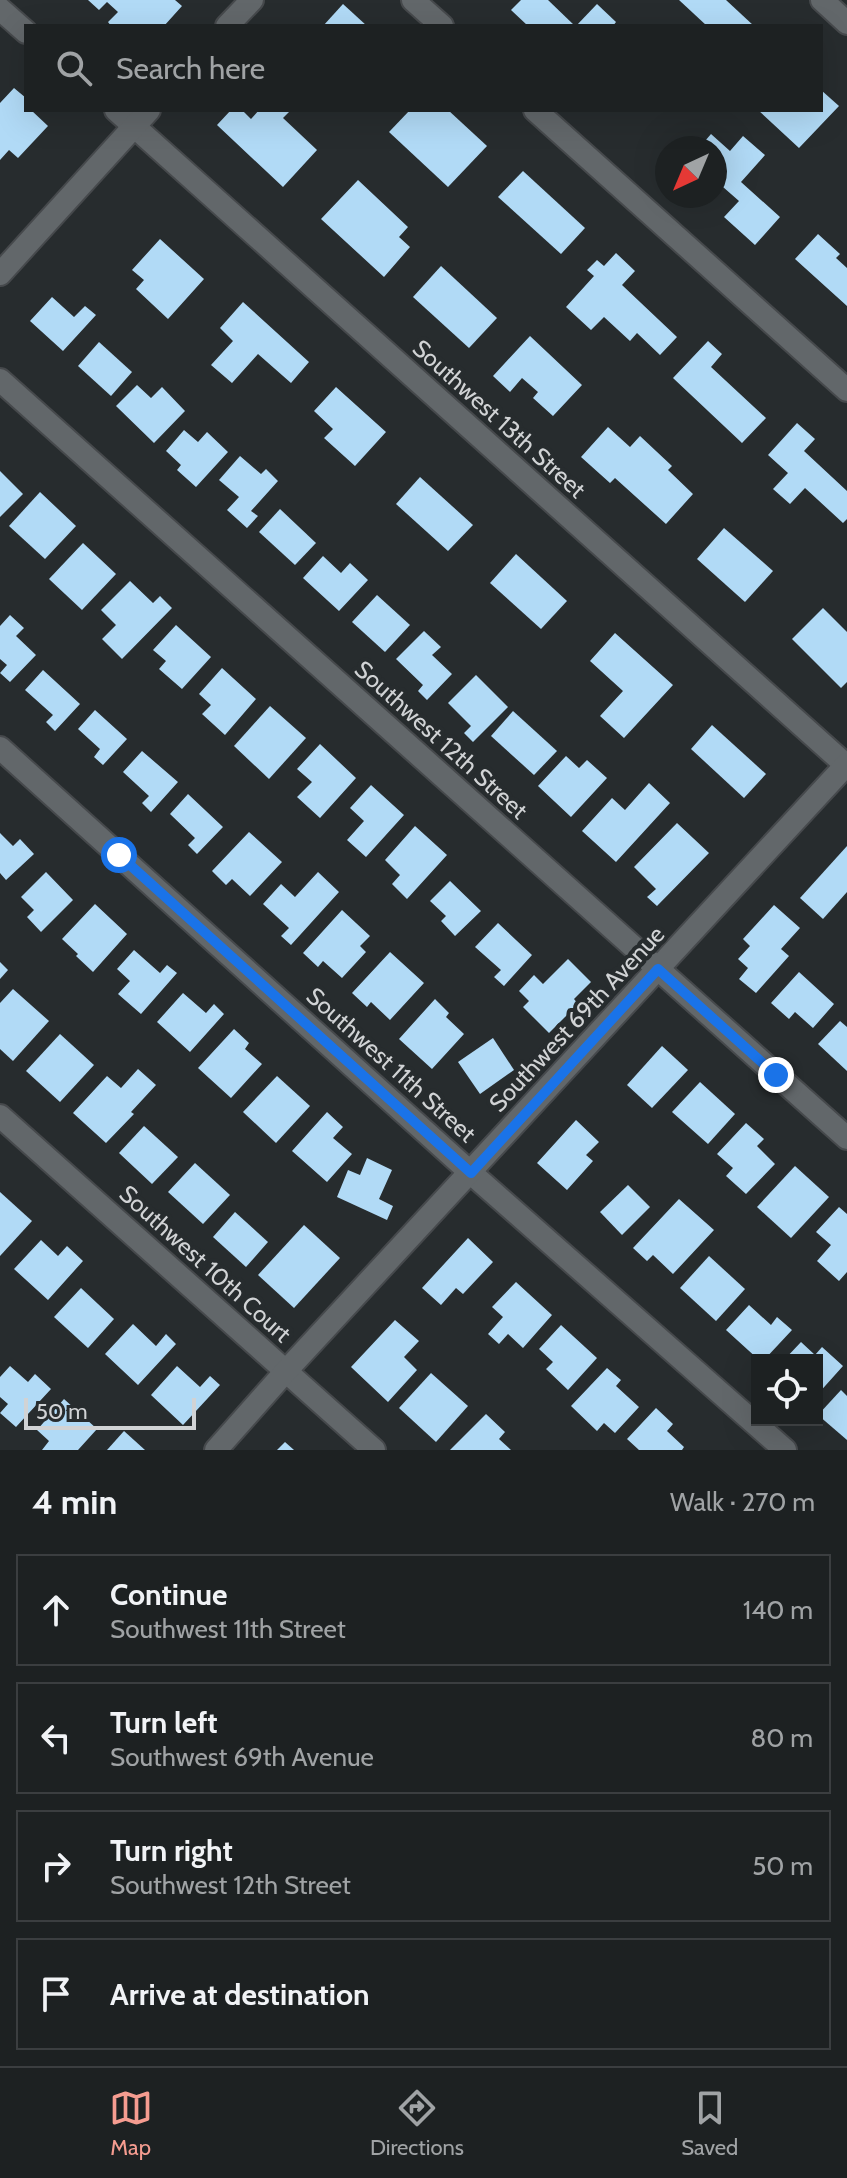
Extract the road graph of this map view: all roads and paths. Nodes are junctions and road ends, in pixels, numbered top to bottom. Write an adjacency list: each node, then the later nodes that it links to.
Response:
1 (252, 0): 6 (street)
2 (413, 0): 7 (street)
3 (822, 0): 5 (street)
4 (0, 9): 8 (street)
5 (847, 23)
6 (229, 24)
7 (440, 24)
8 (24, 30)
9 (122, 112): 11 (street, Southwest 13th Street)
10 (537, 112): 14 (street)
11 (142, 118): 12 (street); 16 (street, Southwest 13th Street)
12 (0, 274)
13 (0, 380): 17 (street, Southwest 12th Street)
14 (847, 390)
15 (0, 748): 20 (street, Southwest 11th Street)
16 (847, 765): 17 (street, Southwest 69th Avenue)
17 (658, 969): 19 (street, Southwest 12th Street); 20 (street, Southwest 69th Avenue)
18 (0, 1116): 21 (street, Southwest 10th Court)
19 (847, 1138)
20 (471, 1173): 21 (street, Southwest 69th Avenue); 24 (street, Southwest 11th Street)
21 (286, 1371): 22 (street, Southwest 69th Avenue); 23 (street, Southwest 10th Court)
22 (216, 1450)
23 (374, 1450)
24 (785, 1450)

